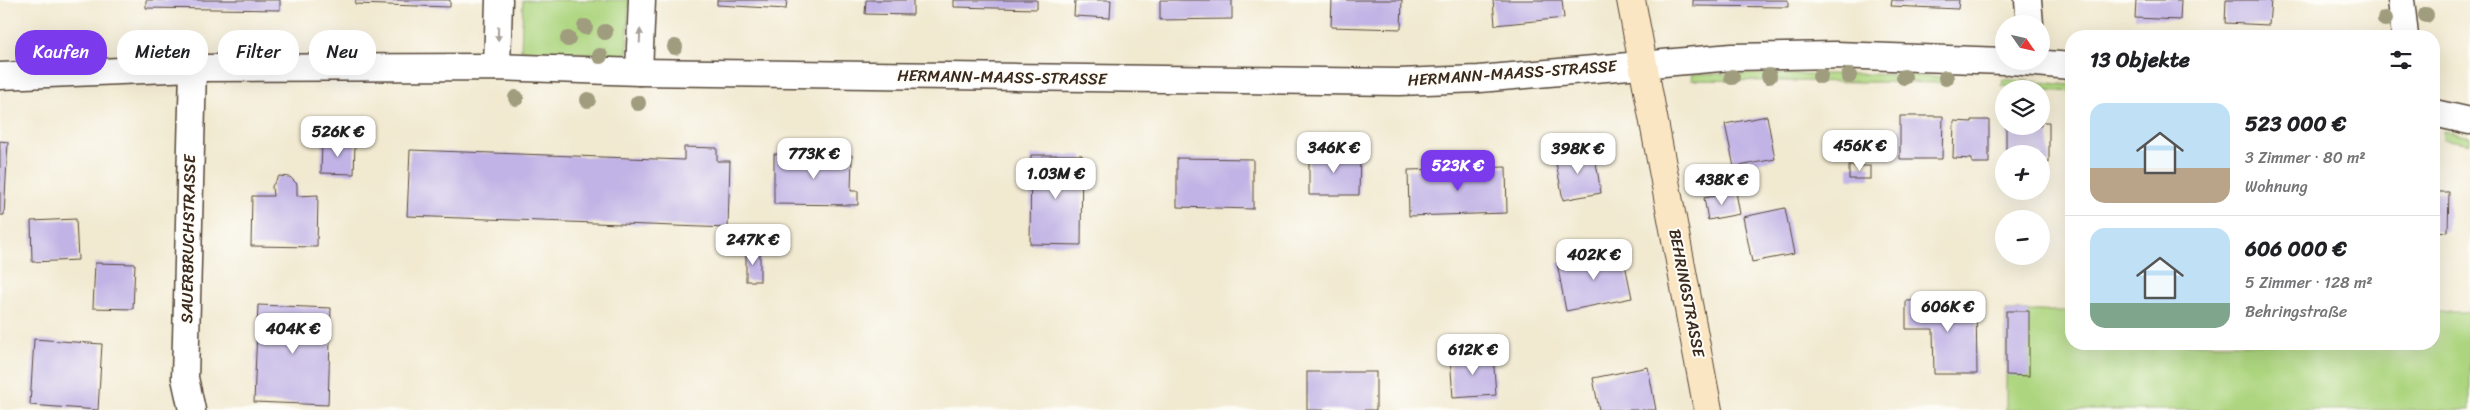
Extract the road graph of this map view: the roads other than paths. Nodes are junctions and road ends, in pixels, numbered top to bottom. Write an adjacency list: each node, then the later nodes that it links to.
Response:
1 (498, 0): 12 (street, one-way to 12)
2 (642, 0): 15 (street, one-way to 2)
3 (1631, 0): 9 (street, BEHRINGSTRASSE)
4 (2028, 0): 6 (street)
5 (2400, 0): 7 (street)
6 (2029, 15)
7 (2403, 30)
8 (1995, 61): 9 (street, HERMANN-MAASS-STRASSE)
9 (1643, 63): 15 (street, HERMANN-MAASS-STRASSE); 21 (street, BEHRINGSTRASSE)
10 (2050, 64): 11 (street)
11 (2065, 65)
12 (497, 67): 13 (street, HERMANN-MAASS-STRASSE); 15 (street, HERMANN-MAASS-STRASSE)
13 (208, 68)
14 (117, 71): 17 (street, HERMANN-MAASS-STRASSE)
15 (639, 72)
16 (193, 75): 20 (street, SAUERBRUCHSTRASSE)
17 (0, 76)
18 (2440, 114): 19 (street)
19 (2470, 121)
20 (192, 410)
21 (1708, 410)

